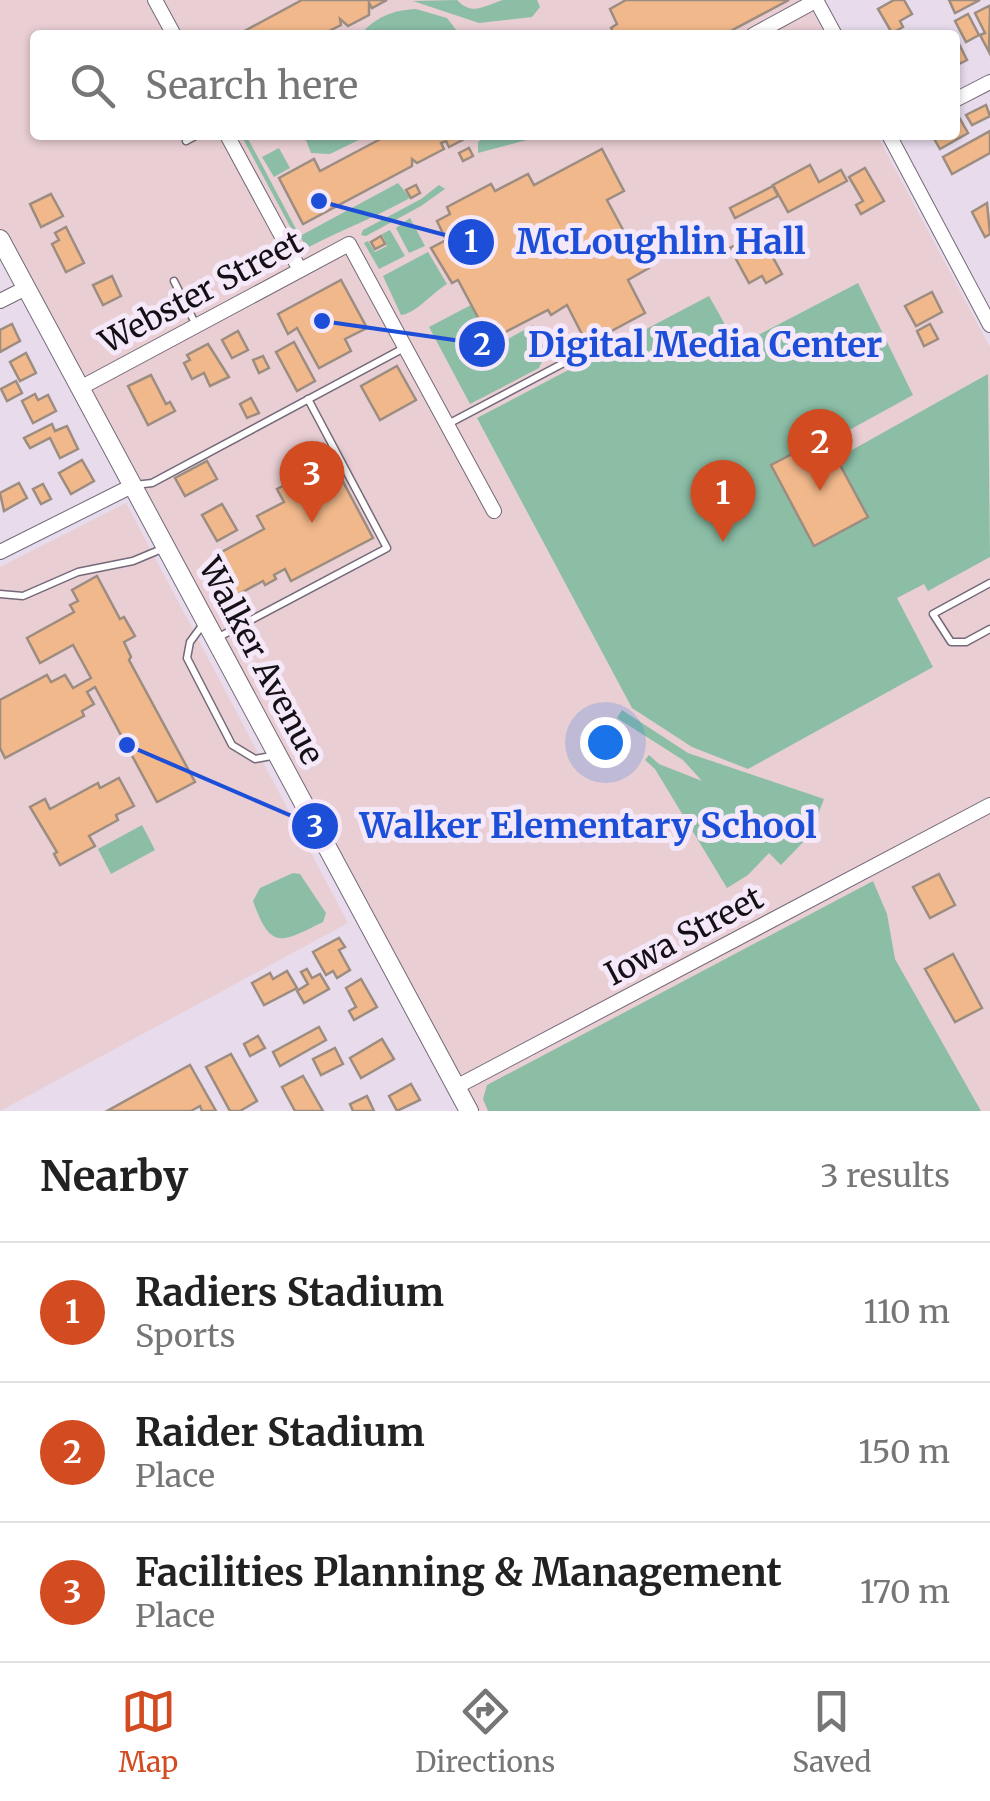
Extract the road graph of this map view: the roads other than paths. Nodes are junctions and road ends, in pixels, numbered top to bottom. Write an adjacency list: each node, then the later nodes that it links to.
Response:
1 (155, 0): 3 (street)
2 (817, 0): 4 (street); 5 (street)
3 (171, 30)
4 (761, 30)
5 (832, 30)
6 (990, 82): 7 (street)
7 (960, 97)
8 (230, 140): 11 (street)
9 (892, 140): 16 (street)
10 (0, 239): 13 (street, Walker Avenue)
11 (300, 270): 15 (street, Webster Street); 17 (street, Webster Street)
12 (174, 281): 15 (lane)
13 (26, 288): 14 (street); 19 (street, Walker Avenue)
14 (0, 301)
15 (196, 325): 19 (street, Webster Street)
16 (990, 325)
17 (405, 347): 20 (lane); 21 (street)
18 (575, 357): 21 (lane)
19 (80, 388): 22 (street, Walker Avenue)
20 (308, 399): 22 (lane); 30 (lane)
21 (447, 425): 23 (street)
22 (132, 486): 24 (street, Walker Avenue); 25 (street)
23 (494, 511)
24 (166, 548): 27 (lane); 28 (street, Walker Avenue)
25 (0, 552)
26 (990, 583): 29 (lane)
27 (0, 594)
28 (205, 622): 30 (street, Walker Avenue); 31 (lane)
29 (990, 628)
30 (214, 640): 31 (street, Walker Avenue)
31 (277, 754): 33 (street, Walker Avenue)
32 (990, 805): 33 (street, Iowa Street)
33 (456, 1087): 34 (street, Walker Avenue)
34 (469, 1111)

